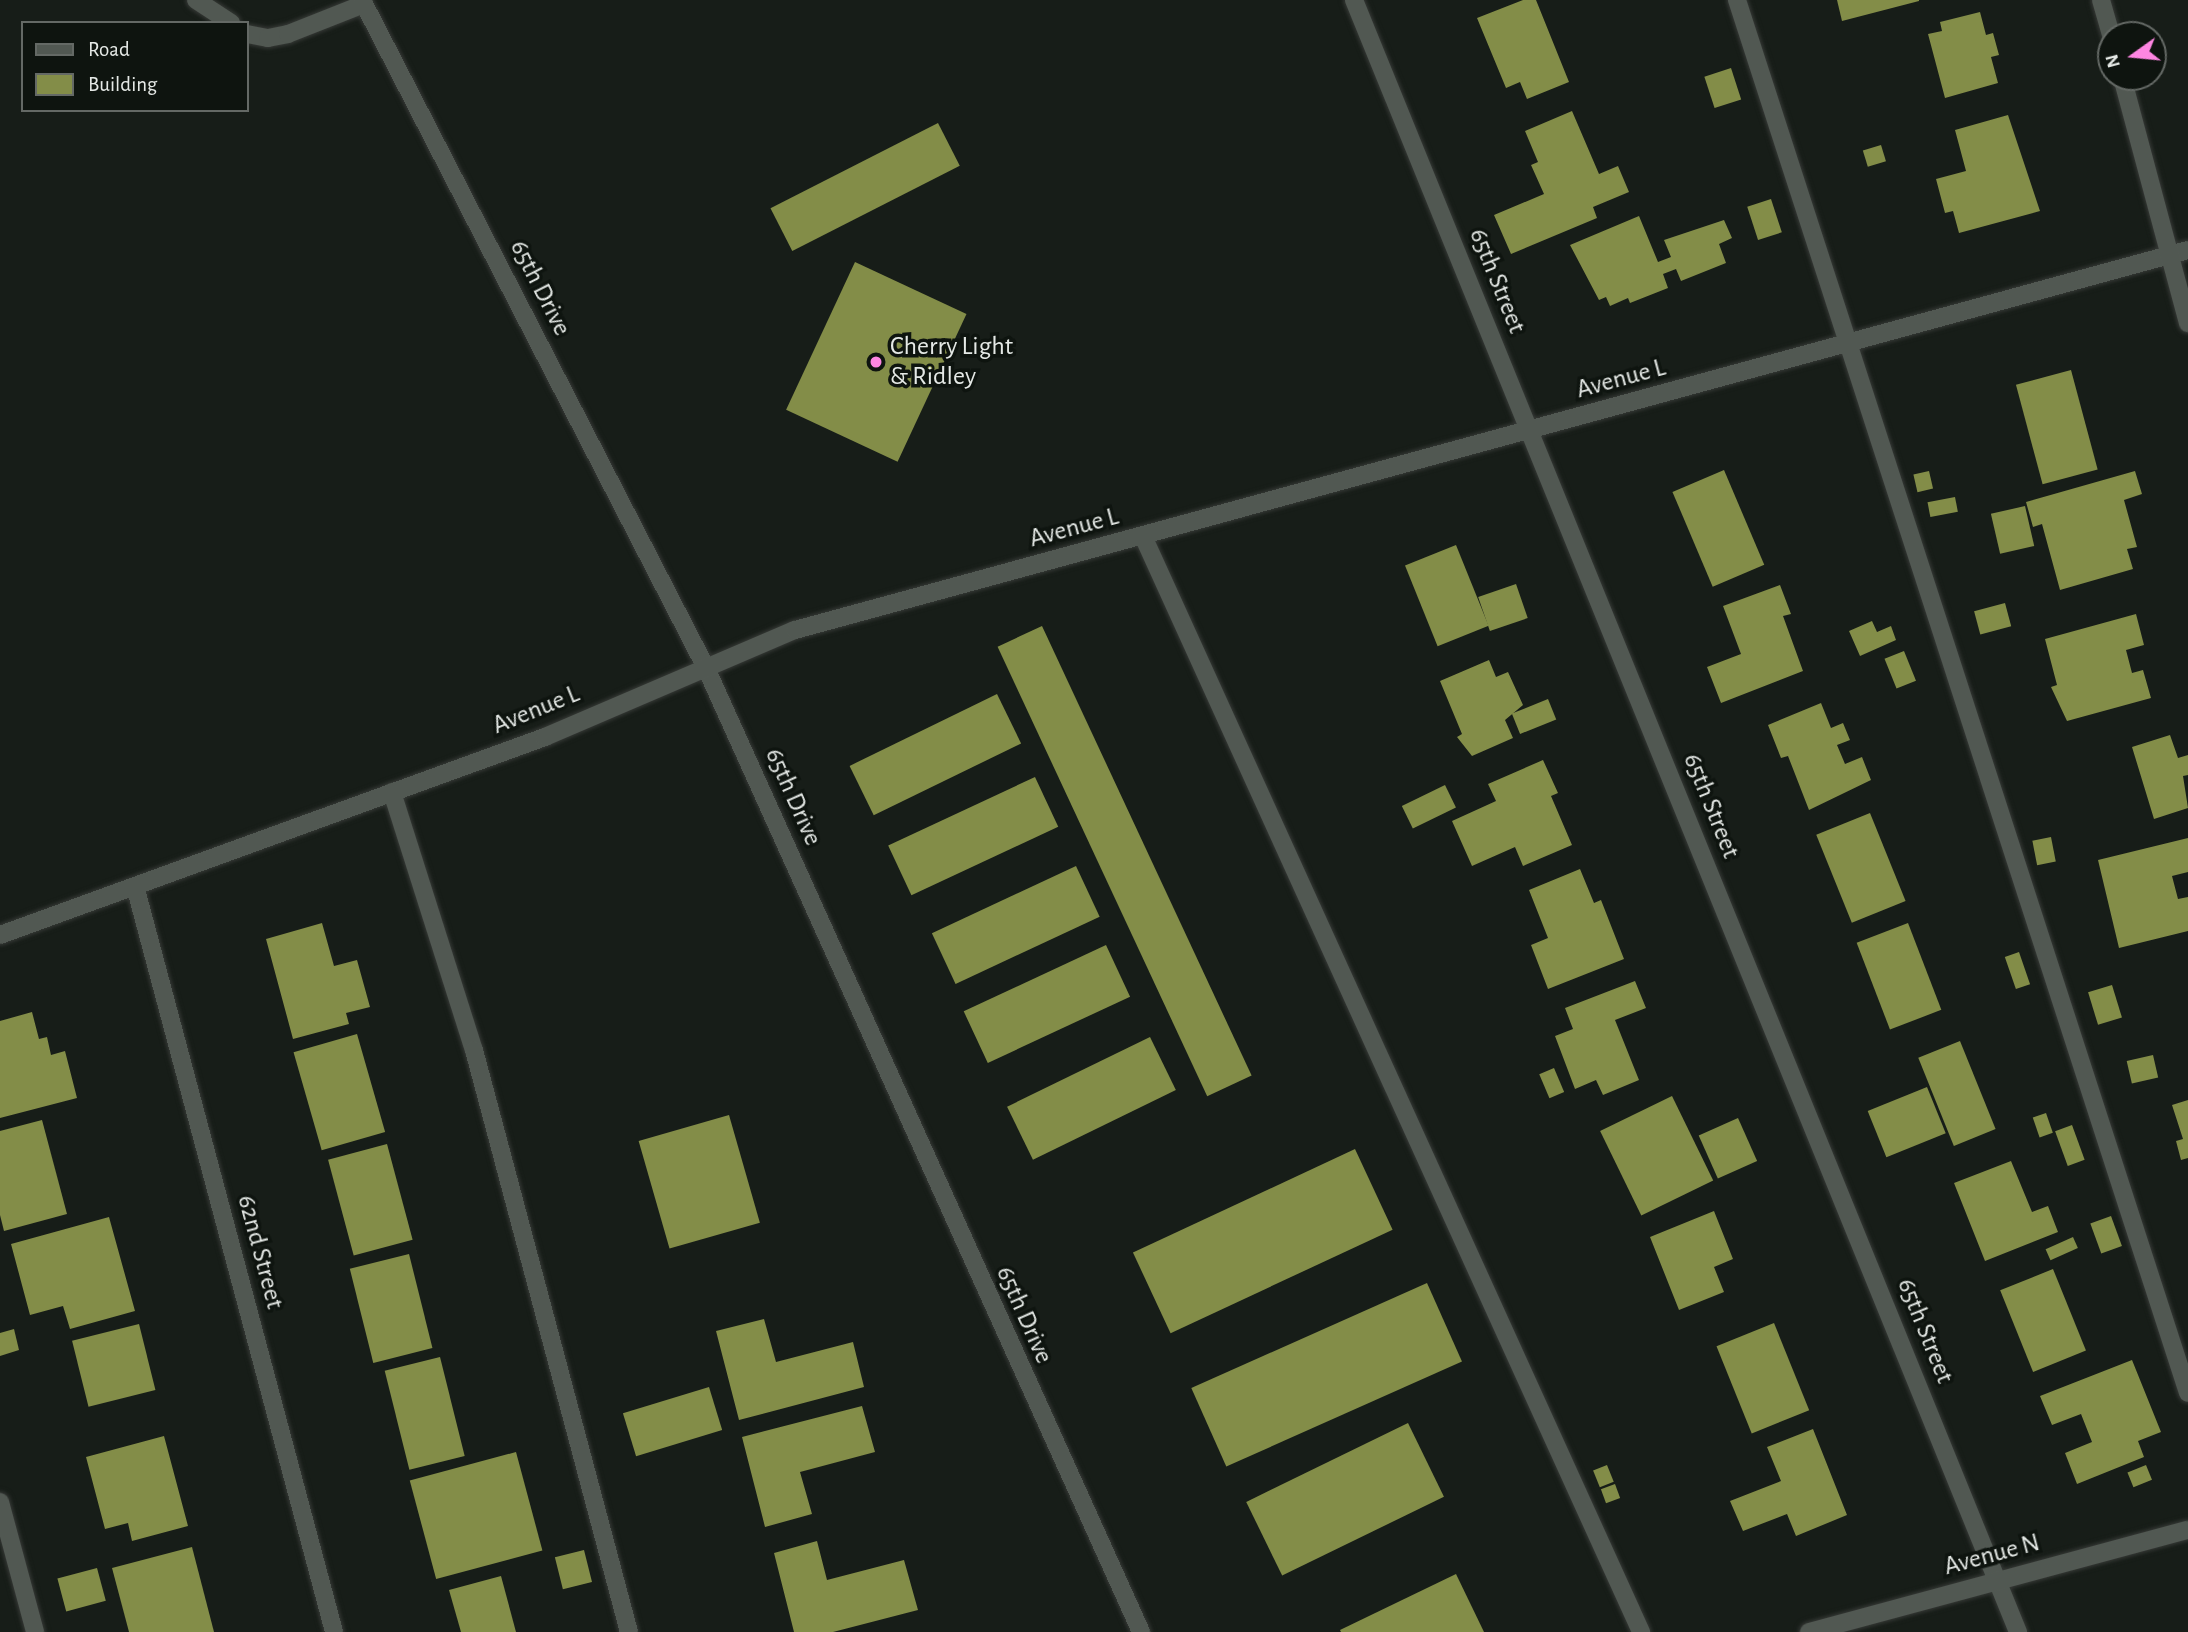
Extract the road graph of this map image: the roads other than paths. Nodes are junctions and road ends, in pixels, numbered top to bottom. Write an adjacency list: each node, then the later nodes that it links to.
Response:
1 (196, 0): 6 (street)
2 (1354, 0): 14 (street, 65th Street)
3 (1737, 0): 13 (street)
4 (2101, 0): 7 (street)
5 (363, 2): 8 (street); 16 (street, 65th Drive)
6 (227, 21)
7 (2107, 21)
8 (248, 34)
9 (2126, 91): 11 (street)
10 (2188, 250): 11 (street, Avenue L)
11 (2170, 255): 12 (street); 13 (street, Avenue L)
12 (2188, 324)
13 (1851, 343): 14 (street, Avenue L); 20 (street)
14 (1530, 431): 15 (street, Avenue L); 23 (street, 65th Street)
15 (1143, 536): 16 (street, Avenue L); 28 (street)
16 (706, 668): 17 (street, Avenue L); 27 (street, 65th Drive)
17 (393, 792): 18 (street, Avenue L); 26 (street)
18 (135, 886): 19 (street, Avenue L); 25 (street, 62nd Street)
19 (0, 935)
20 (2188, 1393)
21 (0, 1502): 24 (street)
22 (2188, 1530): 23 (street, Avenue N)
23 (1998, 1581): 29 (street, Avenue N); 30 (street, 65th Street)
24 (35, 1632)
25 (334, 1632)
26 (629, 1632)
27 (1141, 1632)
28 (1642, 1632)
29 (1809, 1632)
30 (2018, 1632)

